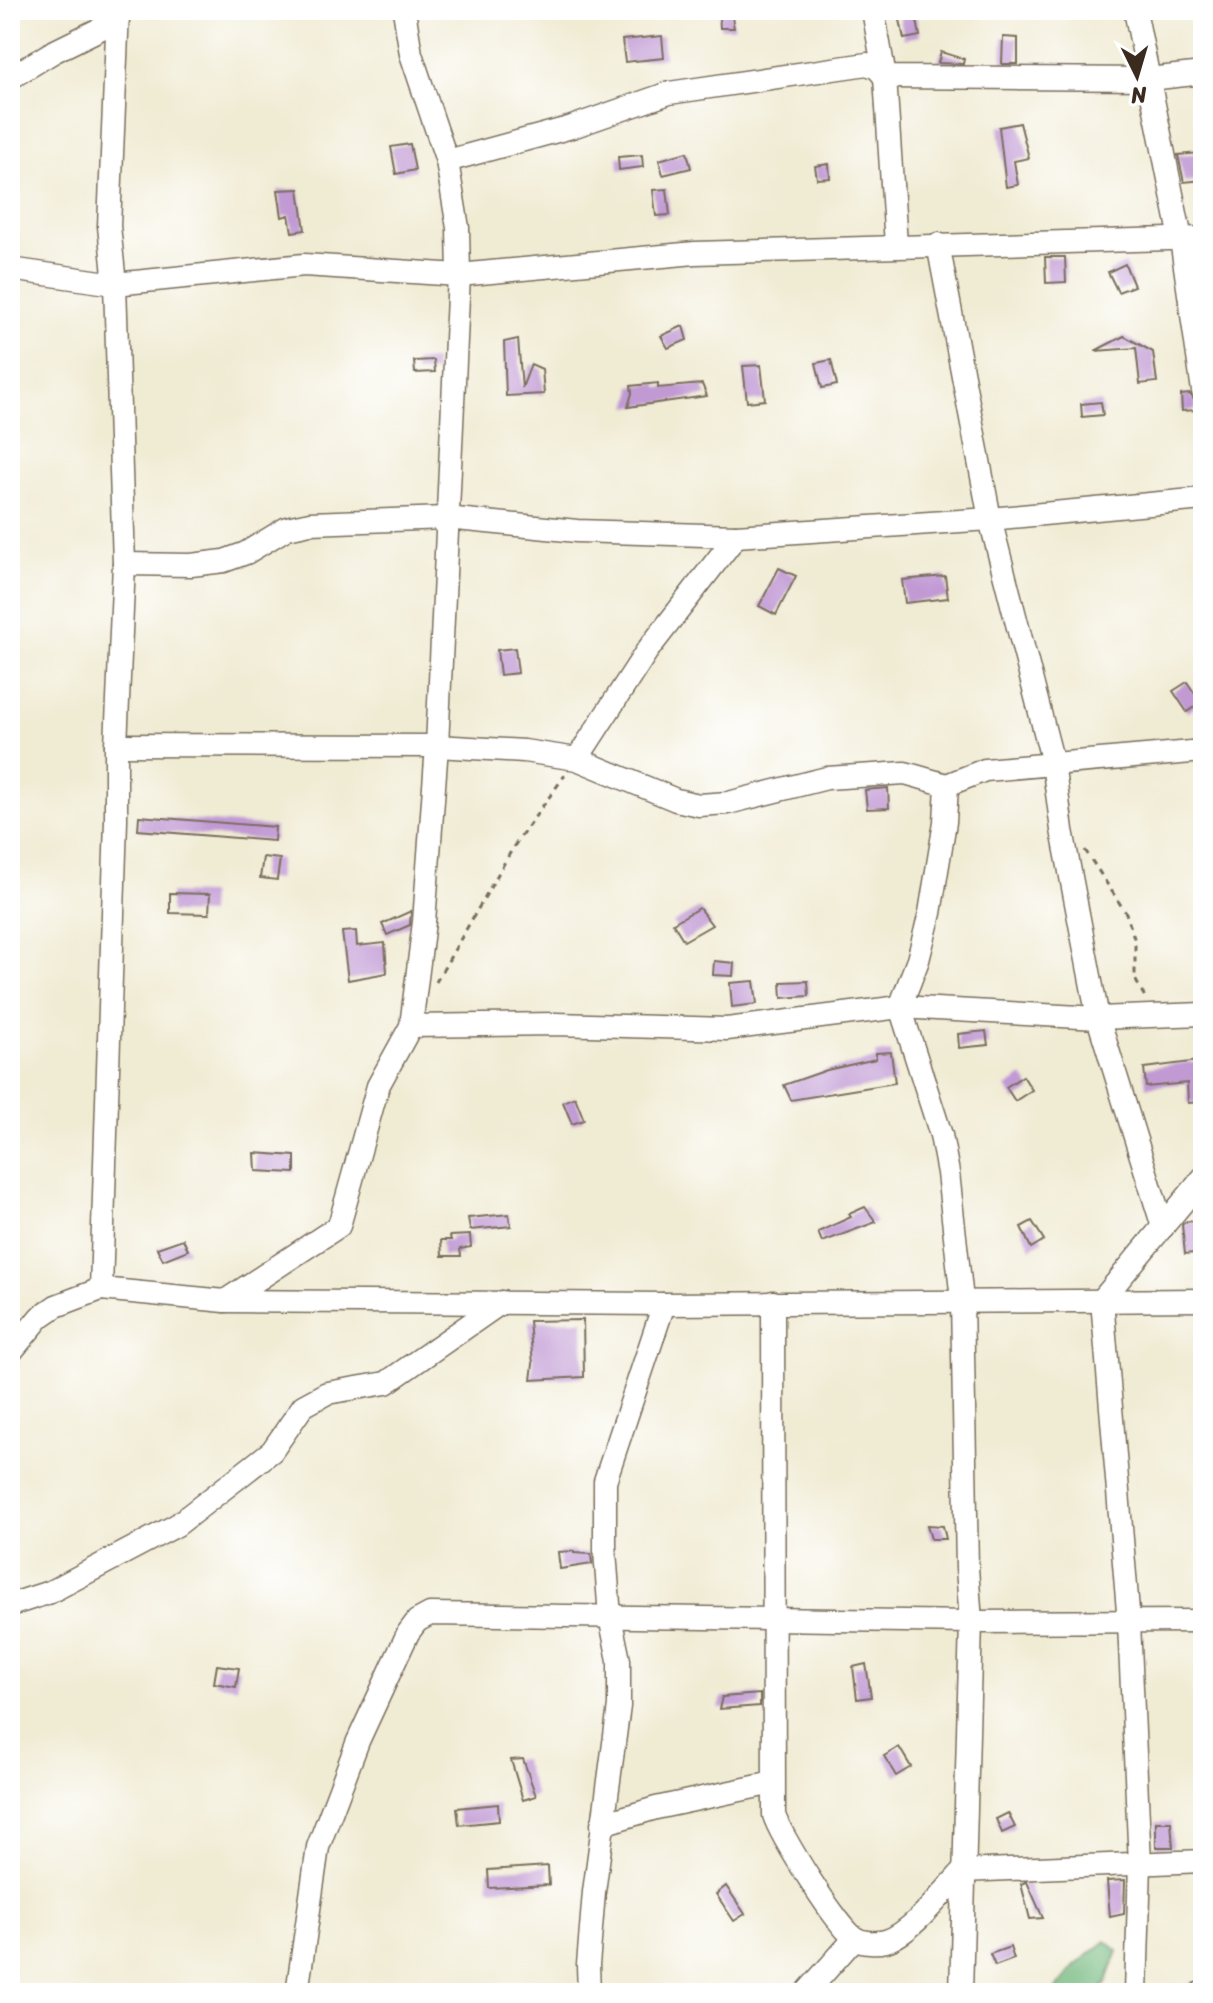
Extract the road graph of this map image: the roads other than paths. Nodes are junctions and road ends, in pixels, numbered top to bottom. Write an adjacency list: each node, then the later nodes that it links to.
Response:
1 (404, 10): 9 (street)
2 (873, 10): 6 (street)
3 (1135, 10): 8 (street)
4 (118, 15): 7 (street); 15 (street)
5 (1203, 73): 8 (street)
6 (885, 77): 8 (street); 9 (street); 12 (street)
7 (10, 78)
8 (1149, 79): 10 (street)
9 (447, 161): 14 (street)
10 (1192, 238): 11 (street); 16 (street)
11 (938, 244): 12 (street); 19 (street)
12 (896, 245): 14 (street)
13 (10, 269): 15 (street)
14 (459, 275): 15 (street); 18 (street)
15 (115, 284): 21 (street)
16 (1203, 391)
17 (1203, 499): 19 (street)
18 (446, 518): 20 (street); 21 (street); 23 (street)
19 (990, 519): 20 (street); 26 (street)
20 (736, 536): 25 (street)
21 (124, 564): 22 (street)
22 (116, 745): 23 (street); 34 (street)
23 (437, 746): 25 (street); 31 (street)
24 (1203, 751): 26 (street)
25 (577, 759): 27 (street)
26 (1053, 763): 27 (street); 30 (street)
27 (947, 785): 28 (street)
28 (900, 1007): 30 (street); 31 (street); 35 (street)
29 (1203, 1014): 30 (street)
30 (1098, 1018): 33 (street)
31 (411, 1026): 38 (street)
32 (1203, 1178): 33 (street)
33 (1163, 1227): 36 (street)
34 (101, 1289): 38 (street); 42 (street)
35 (962, 1300): 36 (street); 40 (street); 47 (street)
36 (1102, 1300): 37 (street); 48 (street)
37 (1203, 1300)
38 (225, 1301): 39 (street)
39 (502, 1302): 41 (street); 43 (street)
40 (773, 1302): 41 (street); 45 (street)
41 (664, 1304): 44 (street)
42 (10, 1353)
43 (10, 1605)
44 (610, 1617): 45 (street); 50 (street); 55 (street)
45 (774, 1619): 47 (street); 49 (street)
46 (1203, 1621): 48 (street)
47 (971, 1622): 48 (street); 53 (street)
48 (1129, 1623): 52 (street)
49 (773, 1783): 50 (street); 54 (street)
50 (602, 1824): 56 (street)
51 (1203, 1861): 52 (street)
52 (1140, 1864): 53 (street); 59 (street)
53 (963, 1871): 54 (street); 58 (street)
54 (855, 1938): 57 (street)
55 (297, 1993)
56 (589, 1993)
57 (806, 1993)
58 (961, 1993)
59 (1136, 1993)

